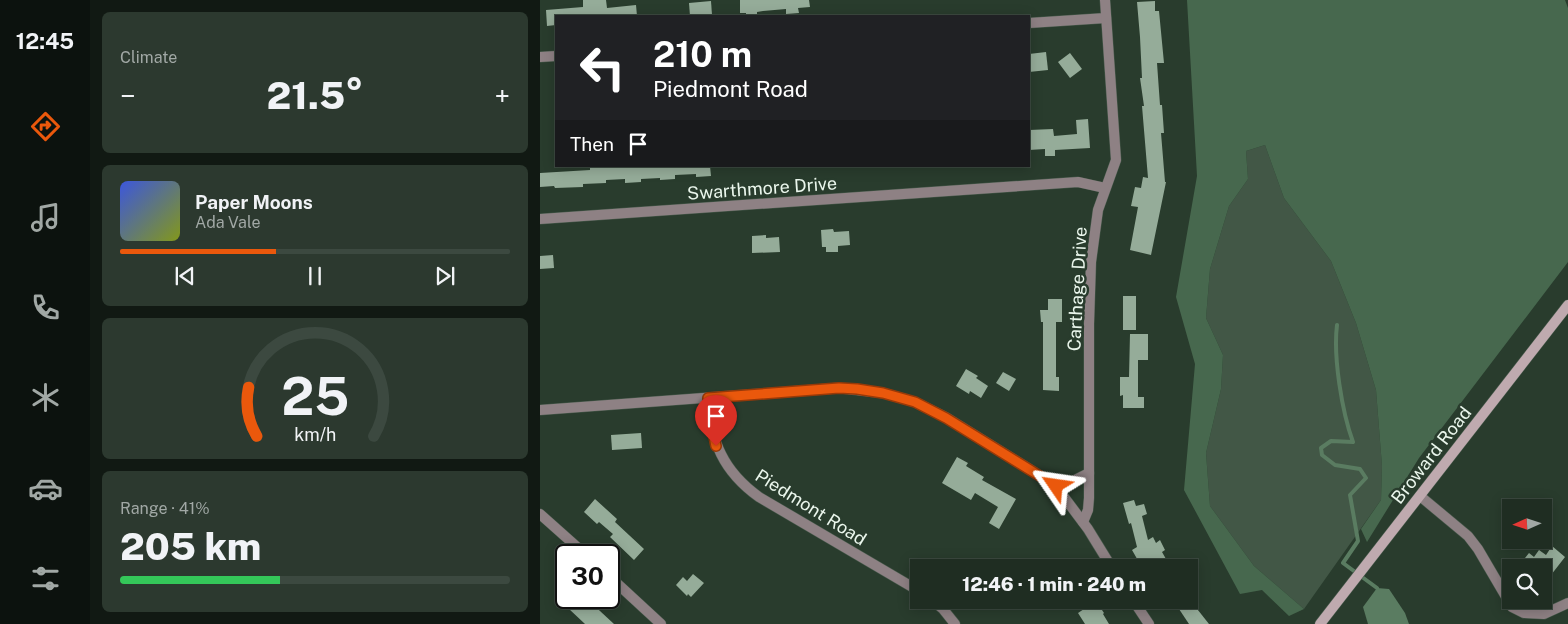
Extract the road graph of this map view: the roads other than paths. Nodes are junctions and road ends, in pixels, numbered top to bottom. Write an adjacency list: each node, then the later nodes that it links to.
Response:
1 (1105, 0): 2 (street, Carthage Drive)
2 (1106, 18): 3 (street); 6 (street, Carthage Drive)
3 (1030, 23)
4 (555, 56): 5 (street)
5 (540, 57)
6 (1106, 188): 7 (street, Swarthmore Drive); 11 (street, Carthage Drive)
7 (540, 220)
8 (1568, 306): 13 (street, Broward Road)
9 (708, 398): 10 (street); 12 (street); 19 (street, Piedmont Road)
10 (540, 410)
11 (1089, 473): 12 (street); 15 (street, Carthage Drive)
12 (1056, 486): 15 (street)
13 (1420, 496): 20 (street); 26 (street, Broward Road)
14 (540, 514): 16 (street)
15 (1083, 522): 17 (street)
16 (574, 544)
17 (1106, 559)
18 (620, 586): 23 (street)
19 (910, 586)
20 (1568, 603)
21 (943, 609): 24 (street)
22 (1139, 609): 25 (street)
23 (661, 624)
24 (955, 624)
25 (1149, 624)
26 (1320, 624)

